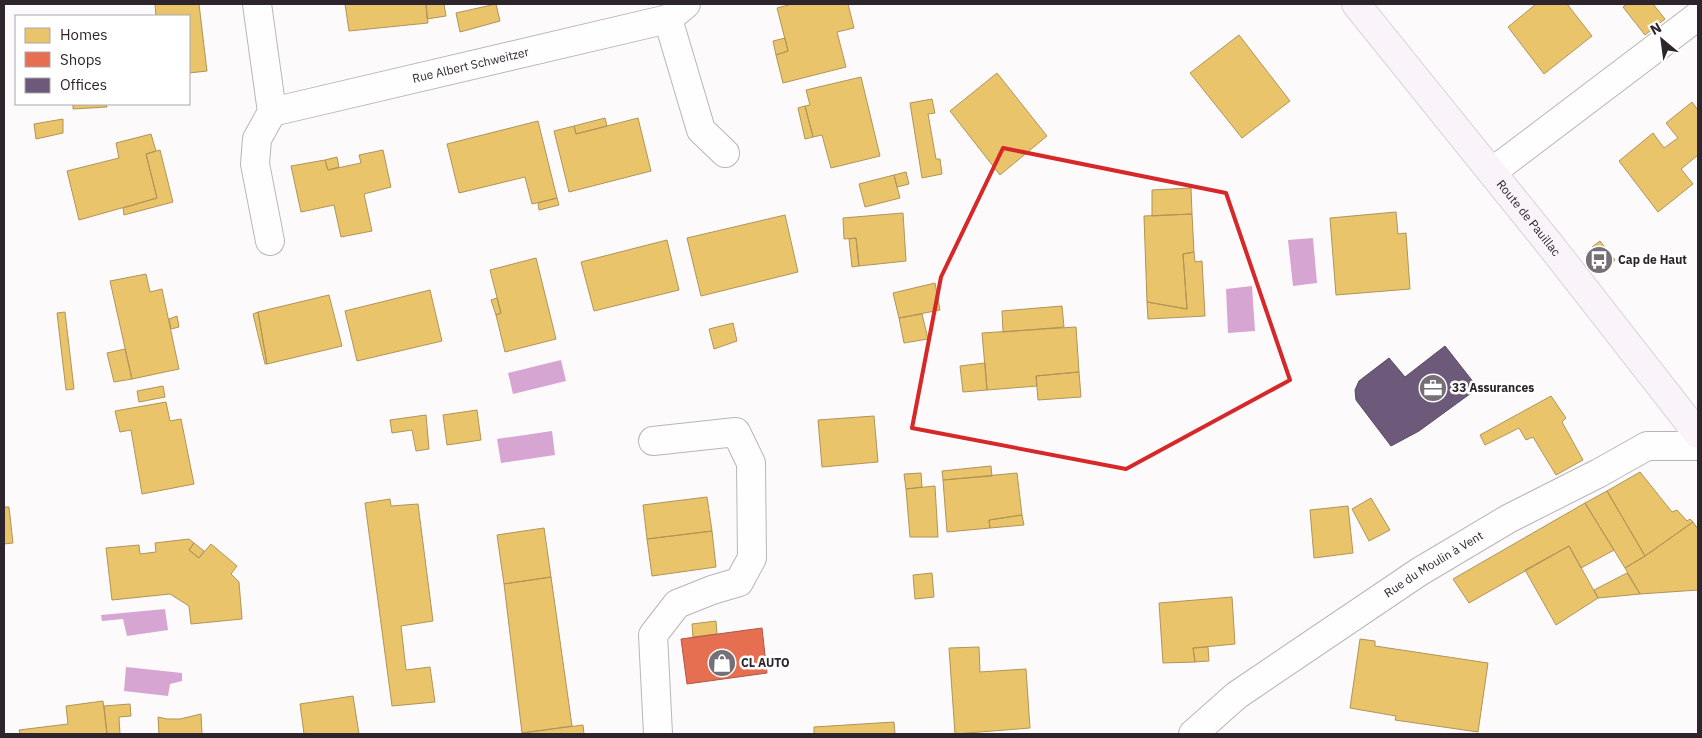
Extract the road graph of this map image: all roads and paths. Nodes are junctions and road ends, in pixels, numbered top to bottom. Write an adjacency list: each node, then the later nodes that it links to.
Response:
1 (257, 4): 5 (street)
2 (1356, 4): 7 (main road, Route de Pauillac)
3 (677, 11): 5 (street, Rue Albert Schweitzer); 6 (street, Rue Albert Schweitzer)
4 (1698, 16): 7 (street)
5 (272, 112): 8 (street)
6 (725, 153)
7 (1492, 172): 9 (main road, Route de Pauillac)
8 (270, 241)
9 (1698, 434)
10 (653, 441): 12 (street)
11 (1698, 446): 13 (street, Rue du Moulin à Vent)
12 (658, 734)
13 (1193, 734)

